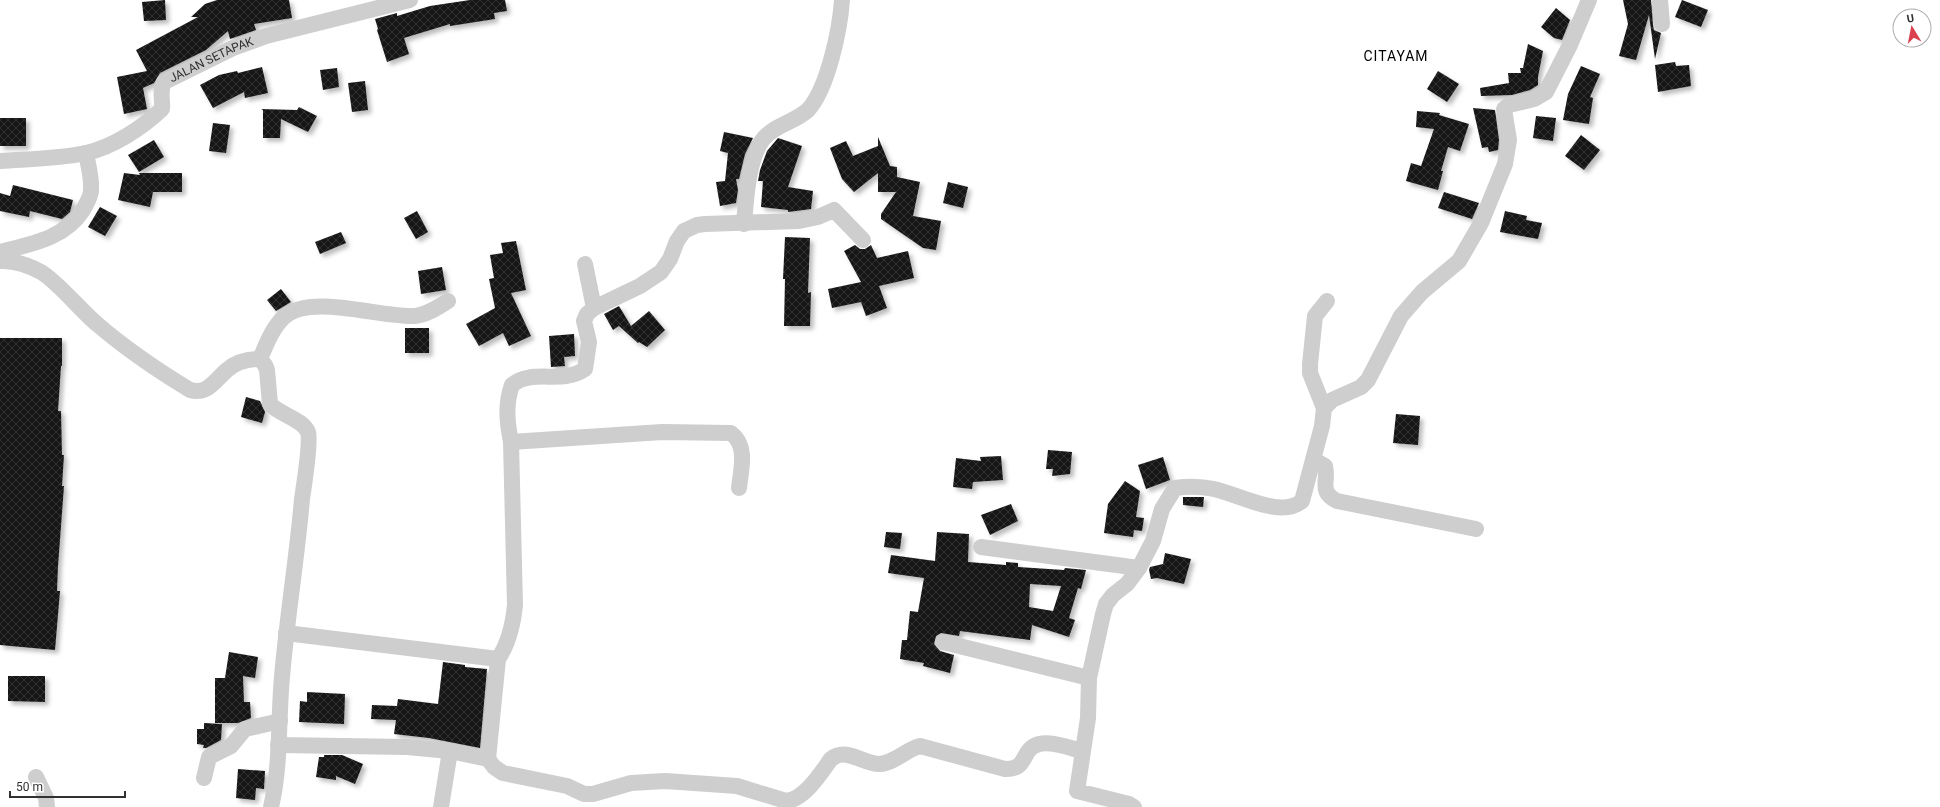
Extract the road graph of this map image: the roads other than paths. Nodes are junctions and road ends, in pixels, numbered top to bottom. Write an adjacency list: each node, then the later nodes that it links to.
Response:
1 (410, 0): 6 (street, JALAN SETAPAK)
2 (842, 0): 8 (street)
3 (1589, 0): 17 (street)
4 (1660, 0): 5 (street)
5 (1662, 24)
6 (86, 153): 7 (street, JALAN SETAPAK); 10 (street)
7 (0, 161)
8 (744, 224): 9 (street); 15 (street)
9 (863, 240)
10 (0, 252)
11 (0, 261): 16 (street)
12 (585, 264): 15 (street)
13 (448, 301): 16 (street)
14 (1327, 301): 17 (street)
15 (594, 308): 18 (street)
16 (260, 359): 24 (street)
17 (1324, 408): 19 (street)
18 (511, 442): 20 (street); 26 (street)
19 (1314, 460): 21 (street); 23 (street)
20 (739, 488)
21 (1476, 529)
22 (981, 548): 23 (street)
23 (1139, 568): 27 (street)
24 (286, 633): 26 (street); 28 (street)
25 (943, 642): 27 (street)
26 (498, 660): 32 (street)
27 (1089, 678): 31 (street)
28 (280, 721): 29 (street); 34 (street)
29 (278, 745): 30 (street); 36 (street)
30 (450, 751): 32 (street); 37 (street)
31 (1082, 751): 32 (street); 38 (street)
32 (488, 759)
33 (36, 777): 35 (street)
34 (204, 778)
35 (47, 807)
36 (271, 807)
37 (441, 807)
38 (1134, 807)

